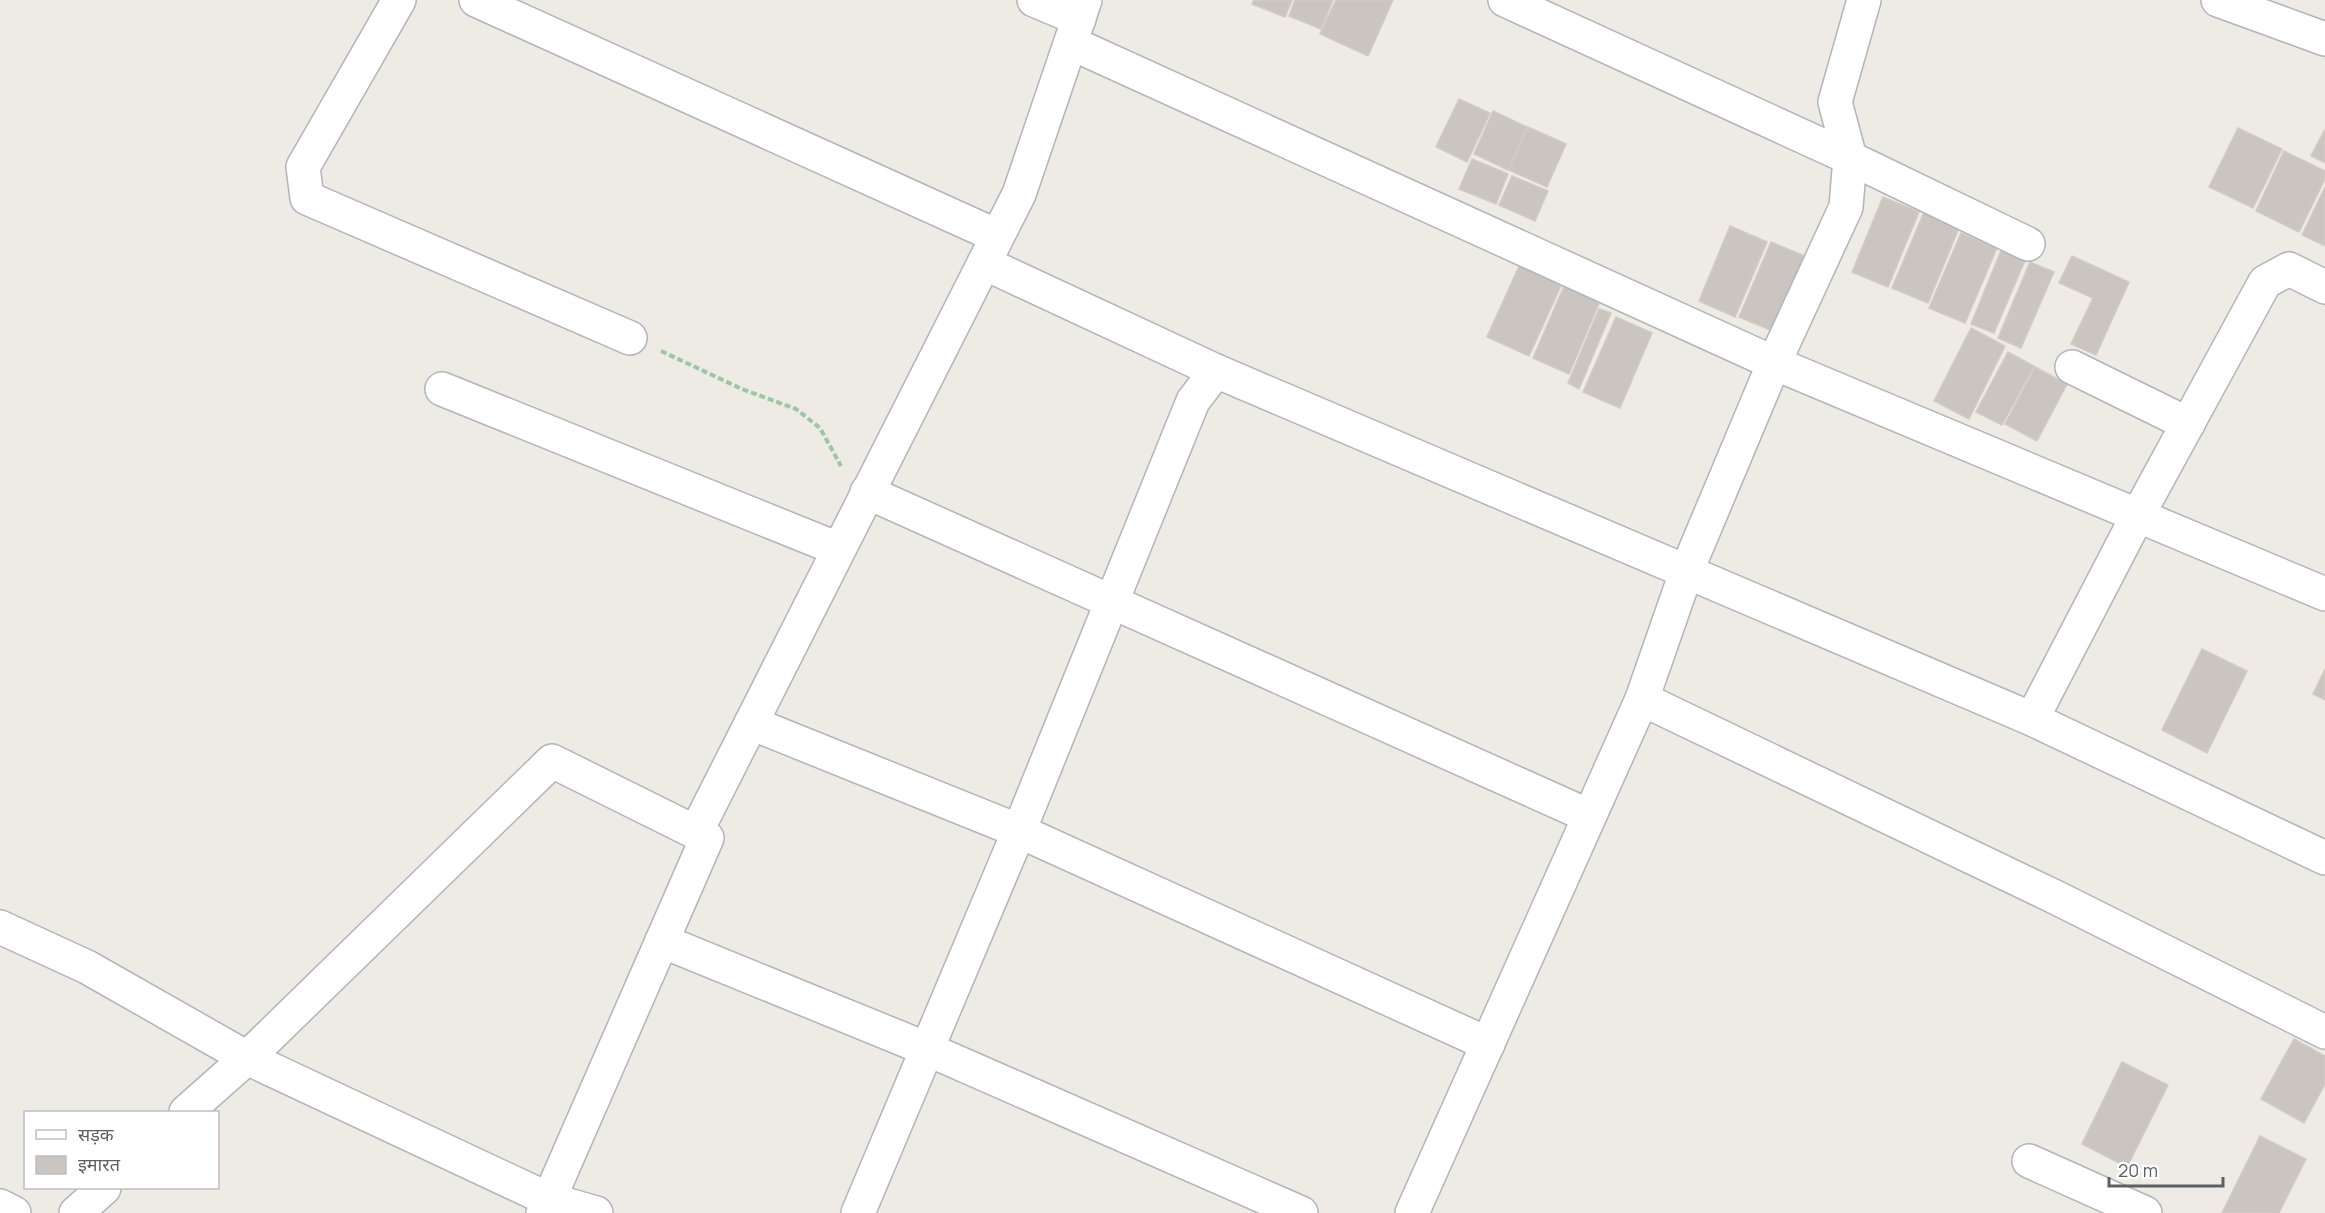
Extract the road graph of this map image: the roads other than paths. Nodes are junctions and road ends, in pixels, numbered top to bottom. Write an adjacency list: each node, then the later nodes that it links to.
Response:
1 (399, 0): 13 (street)
2 (476, 0): 11 (street)
3 (1034, 0): 7 (street)
4 (1505, 0): 9 (street)
5 (1864, 0): 9 (street)
6 (2218, 0): 8 (street)
7 (1078, 21): 11 (street); 14 (street)
8 (2325, 39)
9 (1850, 158): 10 (street); 14 (street)
10 (2028, 244)
11 (991, 250): 16 (street); 19 (street)
12 (2325, 287): 18 (street)
13 (630, 338)
14 (1774, 363): 20 (street); 22 (street)
15 (2072, 367): 18 (street)
16 (1216, 370): 22 (street); 24 (street)
17 (442, 389): 21 (street)
18 (2188, 424): 20 (street)
19 (867, 492): 21 (street); 24 (street)
20 (2138, 515): 23 (street); 26 (street)
21 (838, 549): 27 (street)
22 (1686, 570): 25 (street); 26 (street)
23 (2325, 594)
24 (1113, 601): 28 (street); 29 (street)
25 (1642, 699): 28 (street); 34 (street)
26 (2032, 719): 31 (street)
27 (751, 723): 29 (street); 30 (street)
28 (1590, 816): 35 (street)
29 (1019, 831): 35 (street); 36 (street)
30 (696, 832): 33 (street); 37 (street)
31 (2325, 858)
32 (0, 927): 37 (street)
33 (662, 941): 36 (street); 42 (street)
34 (2325, 1032)
35 (1488, 1044): 48 (street)
36 (927, 1048): 46 (street); 47 (street)
37 (247, 1058): 38 (street); 42 (street)
38 (188, 1111)
39 (2029, 1161): 49 (street)
40 (103, 1189): 44 (street)
41 (0, 1206): 43 (street)
42 (547, 1207): 45 (street)
43 (14, 1213)
44 (77, 1213)
45 (596, 1213)
46 (858, 1213)
47 (1301, 1213)
48 (1412, 1213)
49 (2145, 1213)

